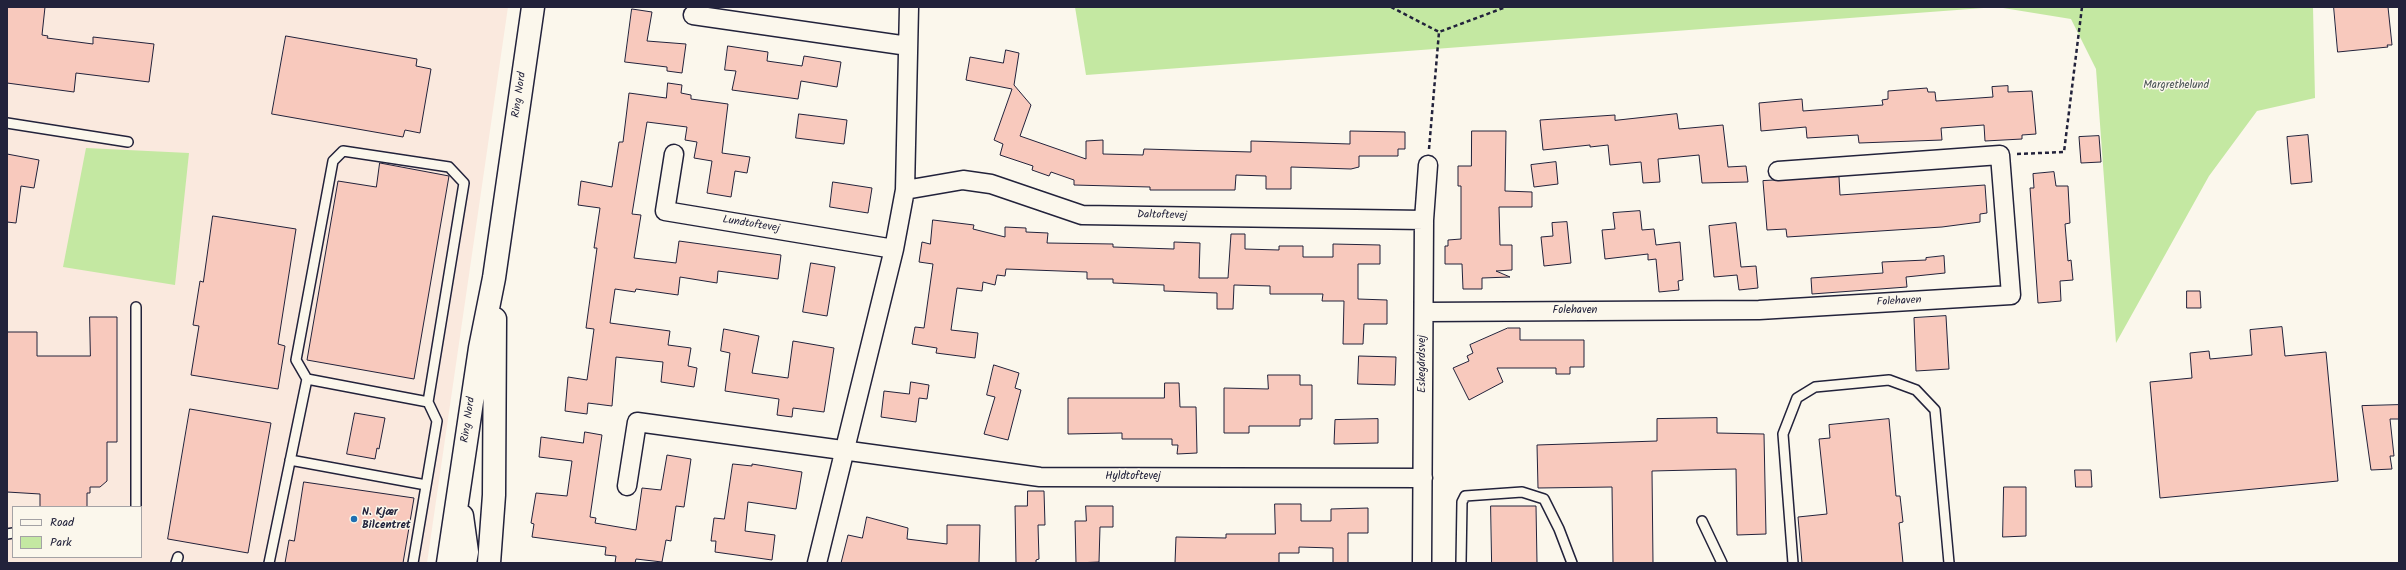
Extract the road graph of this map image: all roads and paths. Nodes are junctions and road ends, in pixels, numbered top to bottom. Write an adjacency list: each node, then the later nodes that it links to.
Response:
1 (533, 7): 18 (main road, Ring Nord)
2 (909, 7): 8 (street)
3 (1392, 7): 7 (path)
4 (1506, 7): 7 (path)
5 (2082, 7): 12 (path)
6 (693, 15): 8 (street)
7 (1439, 32): 13 (path)
8 (908, 46): 15 (street)
9 (7, 123): 10 (lane)
10 (128, 142)
11 (674, 154): 17 (street, Lundtoftevej)
12 (2000, 155): 14 (street); 20 (street, Folehaven)
13 (1428, 165): 16 (street, Eskegårdsvej)
14 (1778, 171)
15 (906, 190): 16 (street, Daltoftevej); 17 (street)
16 (1424, 220): 20 (street, Eskegårdsvej)
17 (894, 249): 23 (street)
18 (494, 278): 28 (main road, Ring Nord); 35 (main road, Ring Nord)
19 (136, 306): 29 (lane)
20 (1424, 312): 25 (street, Eskegårdsvej)
21 (307, 379): 22 (lane); 22 (lane); 24 (lane)
22 (428, 402): 26 (lane)
23 (845, 450): 25 (street, Hyldtoftevej); 27 (street); 36 (street)
24 (290, 460): 26 (lane); 31 (lane)
25 (1423, 478): 37 (street, Eskegårdsvej)
26 (426, 485): 32 (lane)
27 (627, 486)
28 (459, 489): 33 (main road, Ring Nord); 34 (main road)
29 (136, 506)
30 (1702, 521): 40 (lane)
31 (269, 563)
32 (413, 563)
33 (448, 563)
34 (465, 563)
35 (489, 563)
36 (817, 563)
37 (1422, 563)
38 (1461, 563): 39 (lane)
39 (1572, 563)
40 (1722, 563)
41 (1793, 563): 42 (lane)
42 (1949, 563)

